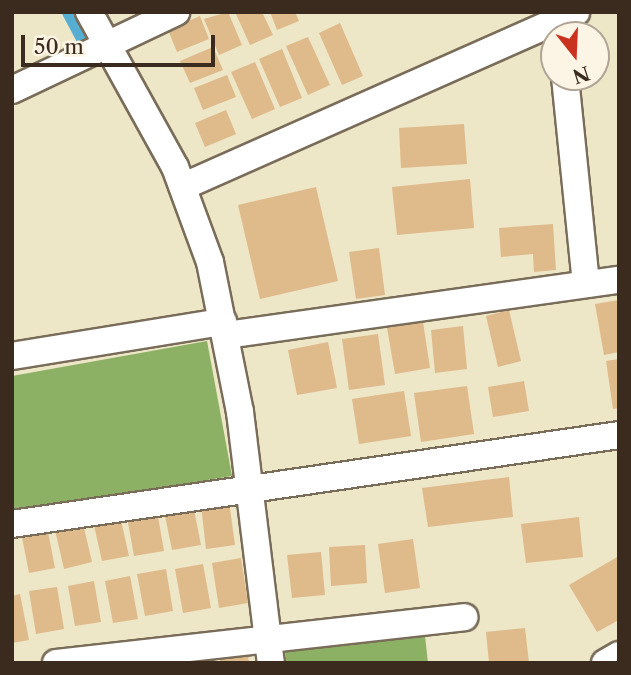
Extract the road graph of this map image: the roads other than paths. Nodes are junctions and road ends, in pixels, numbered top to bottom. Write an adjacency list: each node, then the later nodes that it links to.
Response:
1 (89, 12): 4 (street)
2 (176, 12): 4 (street)
3 (540, 33): 7 (street)
4 (107, 45): 5 (street); 7 (street)
5 (12, 90)
6 (566, 91): 9 (street)
7 (184, 186): 10 (street)
8 (619, 280): 9 (street)
9 (586, 284): 10 (street)
10 (224, 328): 11 (street); 13 (street)
11 (12, 356)
12 (619, 435): 13 (street)
13 (252, 486): 14 (street); 16 (street)
14 (12, 524)
15 (464, 617): 16 (street)
16 (269, 636): 18 (street); 19 (street)
17 (619, 655): 20 (street)
18 (56, 663)
19 (271, 663)
20 (605, 663)

